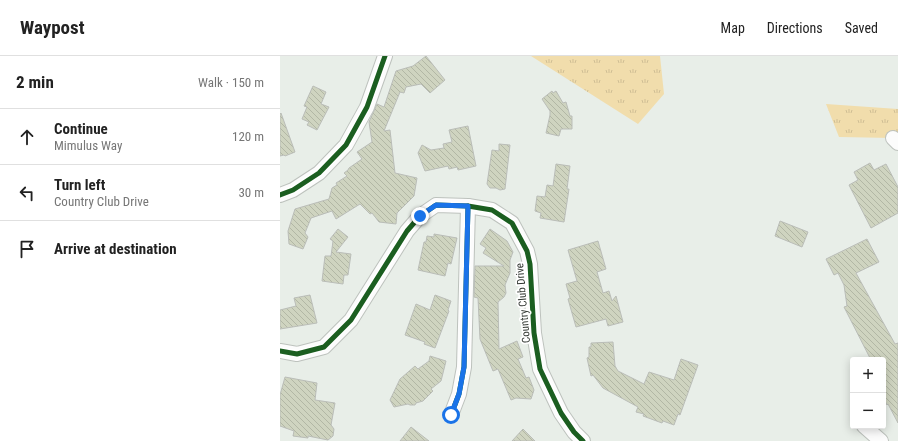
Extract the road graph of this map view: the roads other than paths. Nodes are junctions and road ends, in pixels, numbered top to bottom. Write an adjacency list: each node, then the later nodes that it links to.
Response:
1 (385, 56): 2 (street)
2 (280, 195)
3 (468, 206): 4 (street, Country Club Drive); 5 (street); 7 (street, Country Club Drive)
4 (280, 351)
5 (451, 415)
6 (867, 429): 8 (street)
7 (583, 441)
8 (881, 441)

